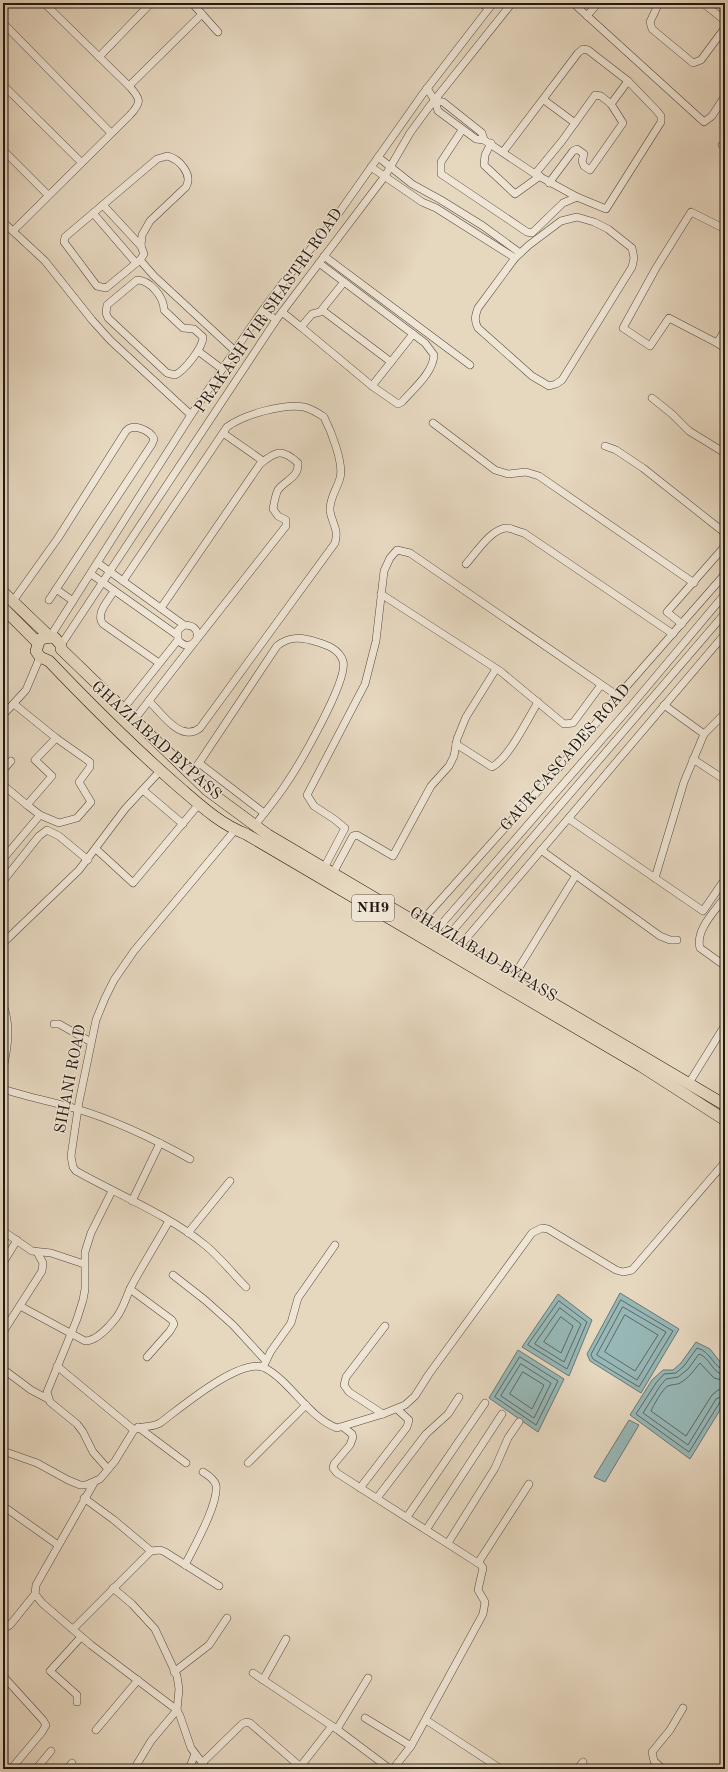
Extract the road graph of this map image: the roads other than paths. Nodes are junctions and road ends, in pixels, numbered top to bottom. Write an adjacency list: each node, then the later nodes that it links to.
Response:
1 (44, 3): 15 (street)
2 (151, 3): 15 (street)
3 (192, 3): 11 (street)
4 (480, 3): 10 (street)
5 (512, 3): 22 (street, PRAKASH VIR SHASTRI ROAD)
6 (573, 3): 12 (street)
7 (598, 3): 12 (street)
8 (656, 3): 9 (street)
9 (703, 3)
10 (491, 6): 19 (street, PRAKASH VIR SHASTRI ROAD)
11 (202, 14): 14 (street); 18 (street)
12 (587, 16): 20 (street)
13 (3, 23): 26 (street)
14 (218, 32)
15 (99, 57): 18 (street)
16 (628, 81): 21 (street); 23 (street); 38 (street)
17 (3, 85): 31 (street)
18 (129, 86): 26 (street)
19 (427, 88): 22 (street); 30 (street, PRAKASH VIR SHASTRI ROAD)
20 (725, 96)
21 (544, 100): 24 (street); 29 (street)
22 (434, 101): 25 (street); 27 (street); 32 (street, PRAKASH VIR SHASTRI ROAD)
23 (611, 104): 24 (street); 36 (street)
24 (575, 123): 34 (street)
25 (462, 130): 27 (street); 38 (street)
26 (111, 133): 31 (street)
27 (487, 142): 29 (street); 34 (street)
28 (3, 150): 37 (street)
29 (503, 152): 34 (street)
30 (378, 157): 32 (street); 33 (street, PRAKASH VIR SHASTRI ROAD)
31 (81, 162): 37 (street)
32 (391, 166): 35 (street, PRAKASH VIR SHASTRI ROAD); 40 (street)
33 (371, 167): 35 (street); 54 (street, PRAKASH VIR SHASTRI ROAD)
34 (538, 175): 36 (street)
35 (385, 176): 42 (street); 49 (street, PRAKASH VIR SHASTRI ROAD)
36 (549, 183): 38 (street)
37 (48, 195): 46 (street)
38 (577, 197)
39 (103, 205): 41 (street); 48 (street); 48 (street)
40 (451, 206): 42 (street); 44 (street)
41 (94, 213): 51 (street); 51 (street)
42 (446, 214): 47 (street)
43 (3, 222): 46 (street)
44 (483, 226): 47 (street); 50 (street)
45 (725, 229): 61 (street)
46 (12, 231): 70 (street)
47 (478, 234): 50 (street)
48 (141, 246): 51 (street)
49 (324, 256): 52 (street, PRAKASH VIR SHASTRI ROAD); 66 (street)
50 (517, 256): 50 (street)
51 (138, 262): 64 (street)
52 (319, 263): 53 (street); 56 (street, PRAKASH VIR SHASTRI ROAD)
53 (344, 282): 55 (street); 60 (street)
54 (263, 310): 57 (street); 64 (street, PRAKASH VIR SHASTRI ROAD)
55 (322, 310): 58 (street); 65 (street)
56 (282, 312): 57 (street, PRAKASH VIR SHASTRI ROAD); 58 (street)
57 (276, 320): 80 (street, PRAKASH VIR SHASTRI ROAD)
58 (301, 327): 68 (street)
59 (725, 330): 61 (street)
60 (413, 334): 65 (street); 68 (street)
61 (717, 343): 62 (street)
62 (725, 348)
63 (198, 351): 63 (street); 67 (street)
64 (235, 351): 67 (street, PRAKASH VIR SHASTRI ROAD)
65 (391, 362): 68 (street)
66 (470, 365)
67 (222, 369): 70 (street, PRAKASH VIR SHASTRI ROAD)
68 (372, 386)
69 (652, 398): 74 (street)
70 (191, 415): 78 (street, PRAKASH VIR SHASTRI ROAD)
71 (433, 423): 85 (street)
72 (223, 433): 75 (street); 83 (street); 112 (street)
73 (605, 446): 76 (street)
74 (725, 453)
75 (263, 461): 96 (street); 104 (street)
76 (725, 533)
77 (725, 546): 85 (street)
78 (98, 563): 80 (street); 81 (street, PRAKASH VIR SHASTRI ROAD)
79 (466, 564): 100 (street)
80 (110, 571): 83 (street); 84 (street, PRAKASH VIR SHASTRI ROAD)
81 (91, 574): 84 (street); 93 (street, PRAKASH VIR SHASTRI ROAD)
82 (725, 574): 87 (street)
83 (123, 581): 96 (street)
84 (103, 582): 88 (street); 106 (street, PRAKASH VIR SHASTRI ROAD)
85 (694, 583): 98 (street)
86 (56, 589): 92 (street); 93 (street); 94 (street)
87 (711, 589): 91 (street); 98 (street)
88 (114, 591): 103 (street); 108 (street)
89 (3, 592): 94 (highway, GHAZIABAD BYPASS / NH9)
90 (381, 594): 109 (street); 110 (street); 143 (street)
91 (723, 596): 127 (street, GAUR CASCADES ROAD)
92 (49, 600)
93 (73, 601): 102 (street, PRAKASH VIR SHASTRI ROAD)
94 (13, 602): 102 (highway, GHAZIABAD BYPASS / NH9)
95 (3, 608): 105 (highway)
96 (160, 608): 99 (street)
97 (725, 613): 130 (street, GAUR CASCADES ROAD)
98 (682, 624): 100 (street)
99 (184, 625): 103 (street); 104 (street)
100 (673, 634): 111 (street)
101 (725, 634): 115 (street)
102 (50, 637): 105 (highway); 106 (highway, GHAZIABAD BYPASS / NH9)
103 (177, 637): 104 (street); 108 (street)
104 (195, 642): 112 (street)
105 (38, 643): 107 (highway)
106 (61, 647): 107 (highway); 116 (highway, GHAZIABAD BYPASS / NH9)
107 (44, 659): 114 (street); 129 (highway, GHAZIABAD BYPASS / NH9)
108 (159, 664): 116 (street)
109 (496, 669): 113 (street); 122 (street)
110 (601, 685): 111 (street); 113 (street)
111 (618, 696): 123 (street)
112 (149, 701): 119 (street)
113 (538, 702): 122 (street)
114 (14, 704): 118 (street); 121 (street)
115 (664, 705): 120 (street); 132 (street)
116 (123, 709): 119 (highway, GHAZIABAD BYPASS / NH9)
117 (725, 713): 120 (street)
118 (3, 715)
119 (134, 720): 131 (highway, GHAZIABAD BYPASS / NH9)
120 (704, 734): 124 (street)
121 (56, 738): 137 (street); 139 (street)
122 (456, 744): 145 (street)
123 (571, 754): 127 (street); 156 (street)
124 (693, 759): 133 (street); 152 (street)
125 (11, 761): 128 (street)
126 (199, 762): 131 (street); 138 (street); 138 (street)
127 (581, 762): 157 (street, GAUR CASCADES ROAD)
128 (3, 770)
129 (160, 771): 135 (street); 136 (highway, GHAZIABAD BYPASS / NH9)
130 (590, 771): 132 (street); 160 (street, GAUR CASCADES ROAD)
131 (190, 774): 142 (highway, GHAZIABAD BYPASS / NH9)
132 (600, 780): 140 (street)
133 (725, 780)
134 (3, 785): 137 (street)
135 (142, 790): 141 (street); 146 (street)
136 (199, 804): 141 (street); 144 (highway, GHAZIABAD BYPASS / NH9)
137 (27, 805): 139 (street)
138 (264, 813): 142 (street)
139 (40, 815): 148 (street)
140 (569, 819): 147 (street); 152 (street)
141 (183, 824): 146 (street)
142 (255, 825): 150 (highway, GHAZIABAD BYPASS / NH9)
143 (345, 828): 145 (street); 150 (street)
144 (235, 830): 157 (highway, GHAZIABAD BYPASS / NH9); 168 (street, SIHANI ROAD)
145 (356, 835): 150 (street)
146 (96, 849): 149 (street)
147 (541, 850): 151 (street); 161 (street)
148 (5, 855)
149 (88, 860): 154 (street); 159 (street)
150 (329, 870): 156 (highway, GHAZIABAD BYPASS / NH9)
151 (576, 875): 158 (street); 163 (street)
152 (655, 878): 153 (street)
153 (725, 879)
154 (3, 881)
155 (725, 897): 162 (street)
156 (419, 924): 157 (highway, GHAZIABAD BYPASS / NH9)
157 (431, 937): 160 (highway, GHAZIABAD BYPASS / NH9)
158 (677, 940)
159 (3, 943)
160 (442, 943): 161 (highway, GHAZIABAD BYPASS / NH9); 174 (highway, GHAZIABAD BYPASS / NH9)
161 (459, 947): 163 (highway, GHAZIABAD BYPASS / NH9)
162 (725, 966)
163 (512, 979): 170 (highway, GHAZIABAD BYPASS / NH9)
164 (3, 1004): 167 (street)
165 (54, 1024): 168 (street)
166 (725, 1025): 170 (street)
167 (6, 1040): 169 (street)
168 (91, 1042): 173 (street, SIHANI ROAD)
169 (3, 1069)
170 (689, 1084): 172 (highway, GHAZIABAD BYPASS / NH9)
171 (3, 1089): 173 (street)
172 (725, 1104)
173 (78, 1110): 175 (street); 179 (street, SIHANI ROAD)
174 (725, 1120)
175 (160, 1143): 176 (street); 180 (street)
176 (190, 1158)
177 (725, 1162): 204 (street)
178 (230, 1181): 183 (street)
179 (112, 1191): 180 (street, SIHANI ROAD); 188 (street)
180 (132, 1201): 181 (street, SIHANI ROAD)
181 (169, 1221): 183 (street, SIHANI ROAD); 191 (street)
182 (3, 1231): 184 (street)
183 (188, 1233): 190 (street, SIHANI ROAD)
184 (17, 1240): 186 (street); 187 (street)
185 (335, 1245): 197 (street)
186 (37, 1252): 188 (street); 192 (street)
187 (3, 1263)
188 (84, 1264): 195 (street)
189 (173, 1275): 197 (street)
190 (246, 1287)
191 (130, 1289): 195 (street); 196 (street)
192 (20, 1306): 194 (street); 195 (street)
193 (385, 1326): 205 (street)
194 (3, 1332)
195 (71, 1335): 198 (street)
196 (147, 1357)
197 (264, 1364): 203 (street); 209 (street)
198 (57, 1366): 201 (street); 209 (street)
199 (3, 1369): 201 (street)
200 (459, 1397): 219 (street)
201 (48, 1399): 213 (street)
202 (485, 1403): 221 (street)
203 (306, 1405): 208 (street); 212 (street)
204 (396, 1409): 205 (street); 217 (street)
205 (383, 1414): 208 (street)
206 (502, 1414): 222 (street)
207 (519, 1422): 223 (street)
208 (343, 1427): 217 (street)
209 (136, 1429): 211 (street); 213 (street)
210 (3, 1450): 215 (street)
211 (186, 1463)
212 (248, 1463)
213 (108, 1469): 215 (street)
214 (203, 1472): 227 (street)
215 (94, 1483): 218 (street)
216 (529, 1484): 226 (street)
217 (360, 1488): 219 (street)
218 (84, 1498): 224 (street); 225 (street)
219 (377, 1498): 221 (street)
220 (3, 1506): 224 (street)
221 (407, 1517): 222 (street)
222 (426, 1530): 223 (street)
223 (448, 1543): 226 (street)
224 (58, 1545): 230 (street)
225 (151, 1551): 227 (street); 229 (street)
226 (478, 1563): 246 (street)
227 (185, 1564): 228 (street)
228 (219, 1586)
229 (113, 1588): 233 (street); 236 (street)
230 (35, 1594): 232 (street); 233 (street)
231 (227, 1618): 236 (street)
232 (3, 1629)
233 (73, 1630): 234 (street)
234 (81, 1636): 240 (street); 242 (street)
235 (286, 1639): 241 (street)
236 (174, 1672): 244 (street)
237 (253, 1673): 241 (street)
238 (3, 1676): 255 (street)
239 (368, 1678): 247 (street)
240 (138, 1680): 244 (street); 248 (street)
241 (263, 1680): 247 (street)
242 (77, 1702)
243 (683, 1708): 263 (street)
244 (177, 1710): 251 (street); 257 (street)
245 (365, 1718): 249 (street)
246 (426, 1720): 249 (street); 261 (street)
247 (334, 1728): 254 (street); 259 (street)
248 (96, 1730)
249 (411, 1746): 260 (street)
250 (50, 1751): 256 (street)
251 (195, 1754): 253 (street); 258 (street)
252 (583, 1762): 262 (street)
253 (204, 1766): 254 (street)
254 (302, 1768)
255 (11, 1769)
256 (36, 1769)
257 (134, 1769)
258 (189, 1769)
259 (390, 1769)
260 (393, 1769)
261 (501, 1769)
262 (577, 1769)
263 (664, 1769)

